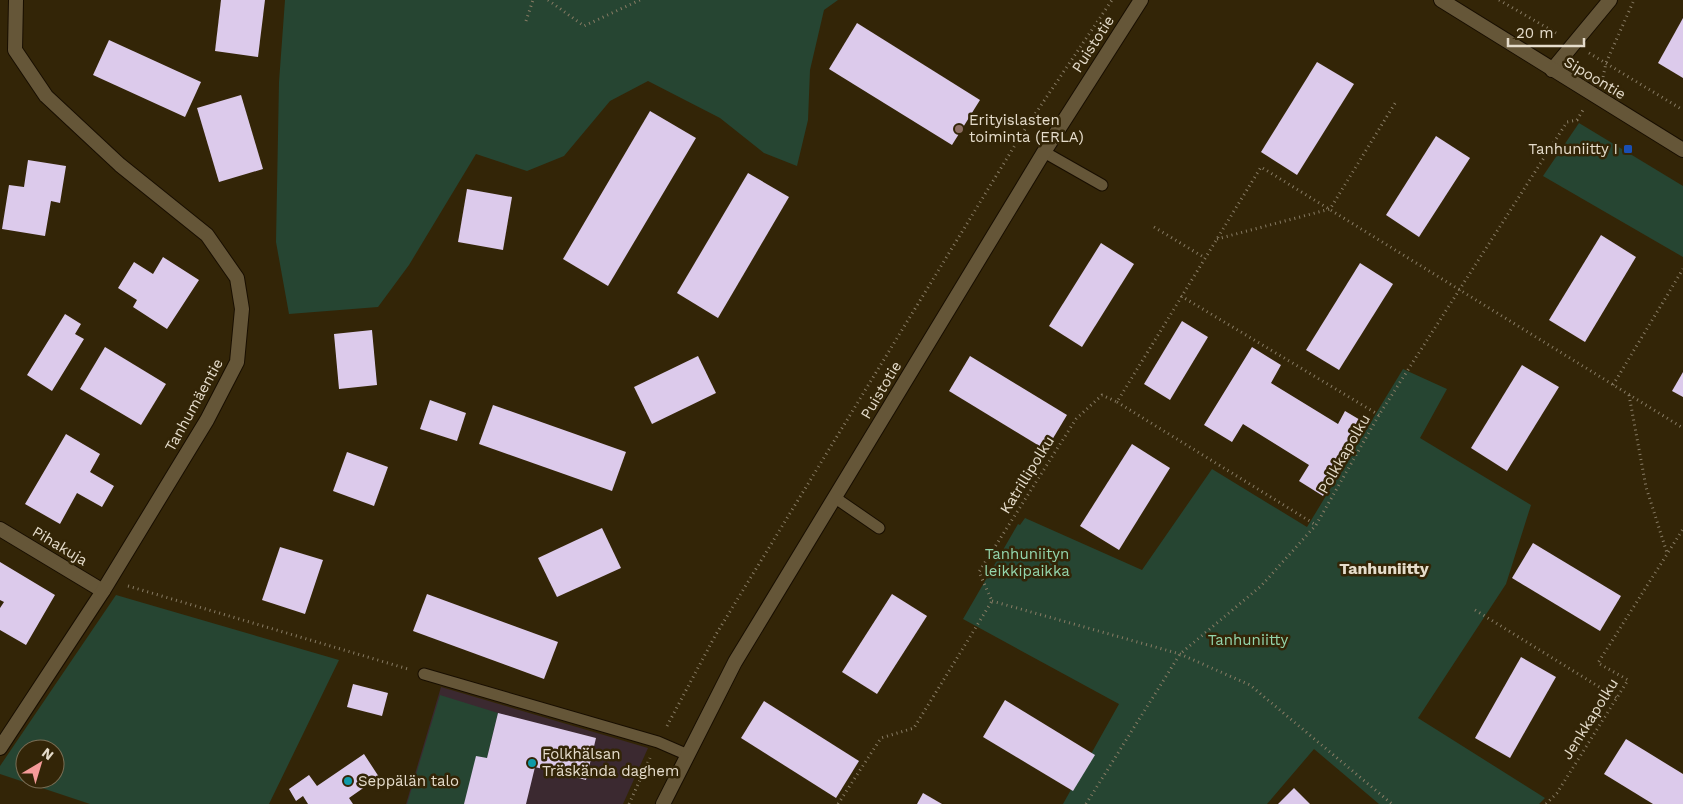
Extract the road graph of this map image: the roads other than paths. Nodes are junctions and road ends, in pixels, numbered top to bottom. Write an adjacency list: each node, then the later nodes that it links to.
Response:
1 (16, 0): 12 (street, Tanhumäentie)
2 (1141, 0): 7 (street, Puistotie)
3 (1441, 0): 5 (street, Sipoontie)
4 (1610, 0): 5 (street)
5 (1552, 70): 6 (street, Sipoontie)
6 (1683, 150)
7 (1044, 152): 8 (lane); 9 (street, Puistotie)
8 (1102, 185)
9 (834, 497): 10 (lane); 15 (street, Puistotie)
10 (879, 528)
11 (0, 529): 12 (street, Pihakuja)
12 (106, 586): 14 (street, Tanhumäentie)
13 (424, 674): 15 (lane)
14 (0, 748)
15 (688, 755): 16 (street, Puistotie)
16 (665, 803)

